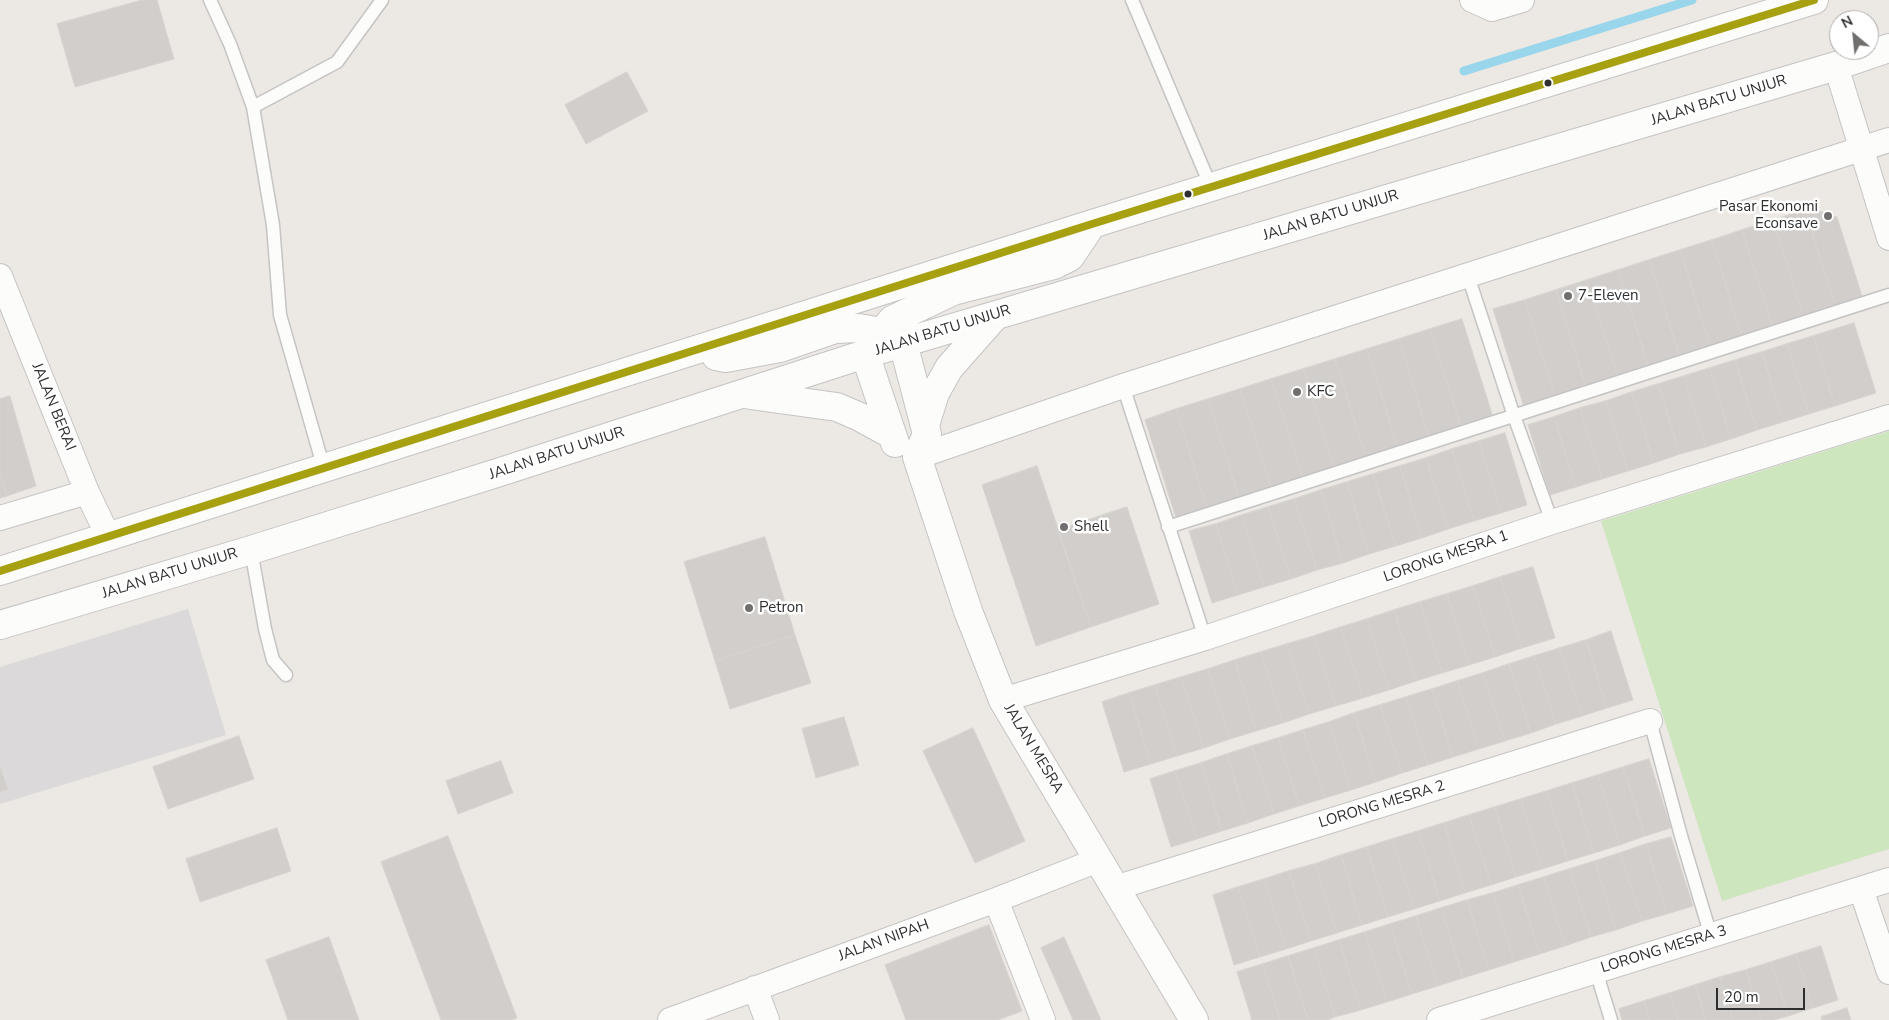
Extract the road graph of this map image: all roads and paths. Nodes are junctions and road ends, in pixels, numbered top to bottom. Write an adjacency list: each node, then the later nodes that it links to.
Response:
1 (210, 0): 9 (lane)
2 (382, 0): 9 (lane)
3 (1132, 0): 12 (lane)
4 (1472, 0): 5 (street)
5 (1522, 0)
6 (1814, 0): 12 (main road)
7 (1889, 48): 8 (main road, JALAN BATU UNJUR)
8 (1836, 66): 11 (street); 18 (main road, JALAN BATU UNJUR)
9 (253, 107): 29 (lane)
10 (1889, 140): 11 (street)
11 (1861, 148): 14 (street); 16 (street)
12 (1211, 187): 13 (main road)
13 (1092, 224): 19 (main road); 20 (main road)
14 (1889, 238)
15 (0, 276): 30 (street, JALAN BERAI)
16 (1468, 276): 22 (street); 24 (lane)
17 (1889, 295): 24 (lane)
18 (994, 316): 19 (main road, JALAN BATU UNJUR); 26 (main road)
19 (892, 338): 20 (main road); 21 (main road); 26 (main road)
20 (695, 352): 29 (main road)
21 (865, 354): 23 (main road, JALAN BATU UNJUR); 27 (main road)
22 (1123, 386): 28 (street); 33 (lane)
23 (741, 394): 27 (main road); 35 (main road, JALAN BATU UNJUR)
24 (1514, 416): 32 (lane); 33 (lane)
25 (1889, 417): 32 (street, LORONG MESRA 1)
26 (925, 425): 28 (main road)
27 (891, 434): 28 (main road)
28 (917, 457): 40 (main road, JALAN MESRA)
29 (324, 469): 34 (main road)
30 (87, 492): 31 (street); 34 (street, JALAN BERAI)
31 (0, 518)
32 (1552, 522): 38 (street, LORONG MESRA 1)
33 (1168, 526): 38 (lane)
34 (109, 538): 36 (main road)
35 (251, 550): 37 (main road, JALAN BATU UNJUR); 39 (lane)
36 (0, 571)
37 (0, 625)
38 (1204, 638): 40 (street, LORONG MESRA 1)
39 (286, 675)
40 (1003, 700): 42 (main road, JALAN MESRA)
41 (1650, 721): 44 (street, LORONG MESRA 2); 47 (lane)
42 (1098, 860): 44 (main road, JALAN MESRA); 46 (street, JALAN NIPAH)
43 (1889, 880): 45 (street, LORONG MESRA 3)
44 (1115, 888): 54 (main road, JALAN MESRA)
45 (1861, 889): 47 (street, LORONG MESRA 3); 49 (street)
46 (996, 900): 50 (street, JALAN NIPAH); 53 (street)
47 (1711, 936): 48 (street, LORONG MESRA 3)
48 (1596, 971): 55 (street, LORONG MESRA 3); 56 (lane)
49 (1889, 972)
50 (755, 988): 51 (street, JALAN NIPAH); 52 (street)
51 (670, 1020)
52 (767, 1020)
53 (1044, 1020)
54 (1194, 1020)
55 (1439, 1020)
56 (1611, 1020)

